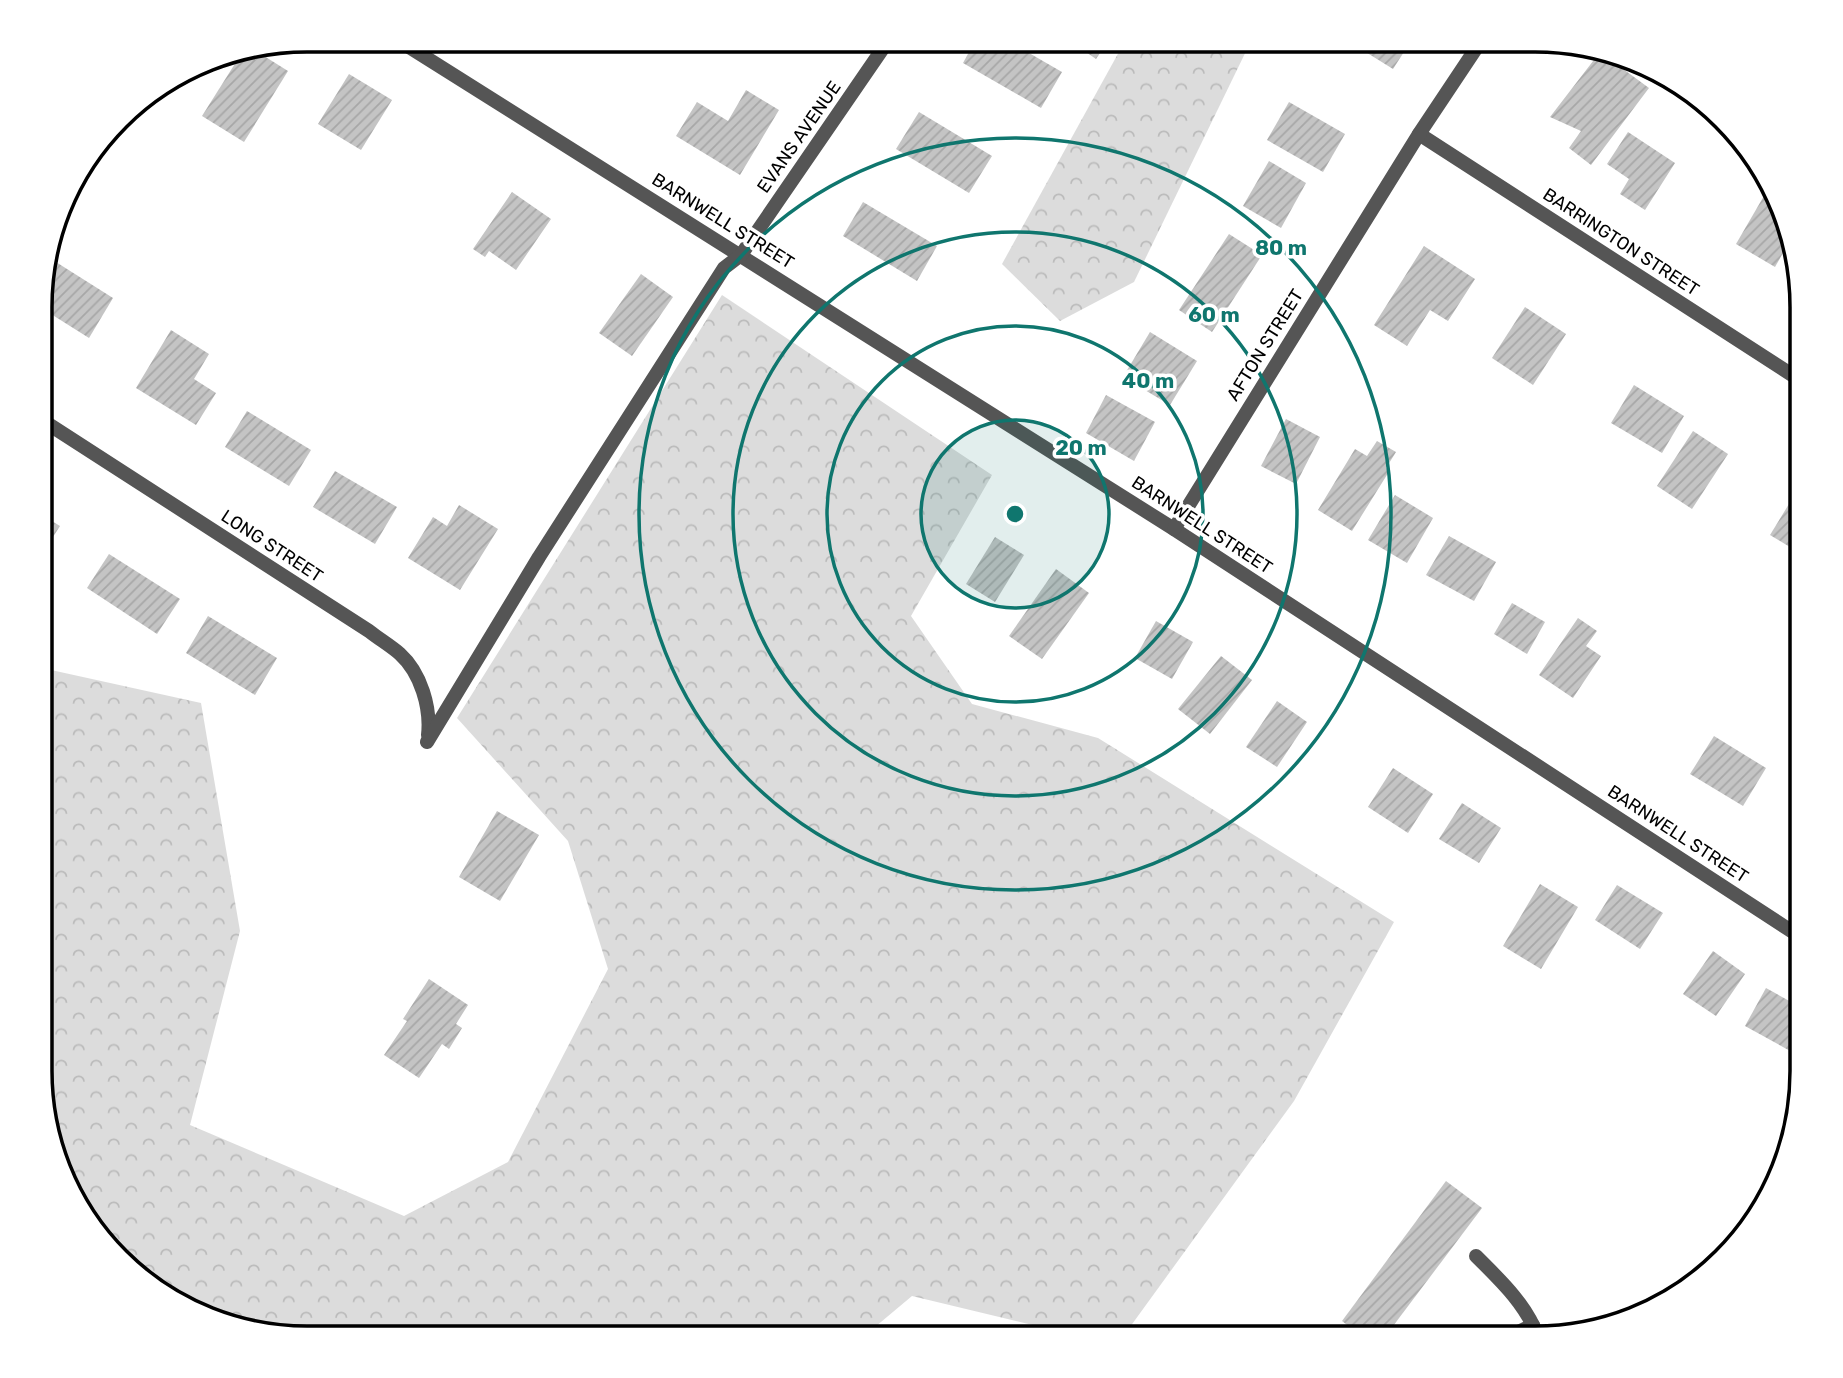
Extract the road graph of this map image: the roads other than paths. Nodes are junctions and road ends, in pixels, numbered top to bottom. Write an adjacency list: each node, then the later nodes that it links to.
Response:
1 (417, 52): 5 (street, BARNWELL STREET)
2 (880, 52): 5 (street, EVANS AVENUE)
3 (1474, 52): 4 (street, AFTON STREET)
4 (1419, 134): 6 (street, BARRINGTON STREET); 8 (street, AFTON STREET)
5 (741, 255): 8 (street, BARNWELL STREET); 9 (street, EVANS AVENUE)
6 (1790, 374)
7 (52, 426): 9 (street, LONG STREET)
8 (1174, 529): 10 (street, BARNWELL STREET)
9 (427, 742)
10 (1790, 930)
11 (1476, 1256): 12 (street)
12 (1533, 1326)

